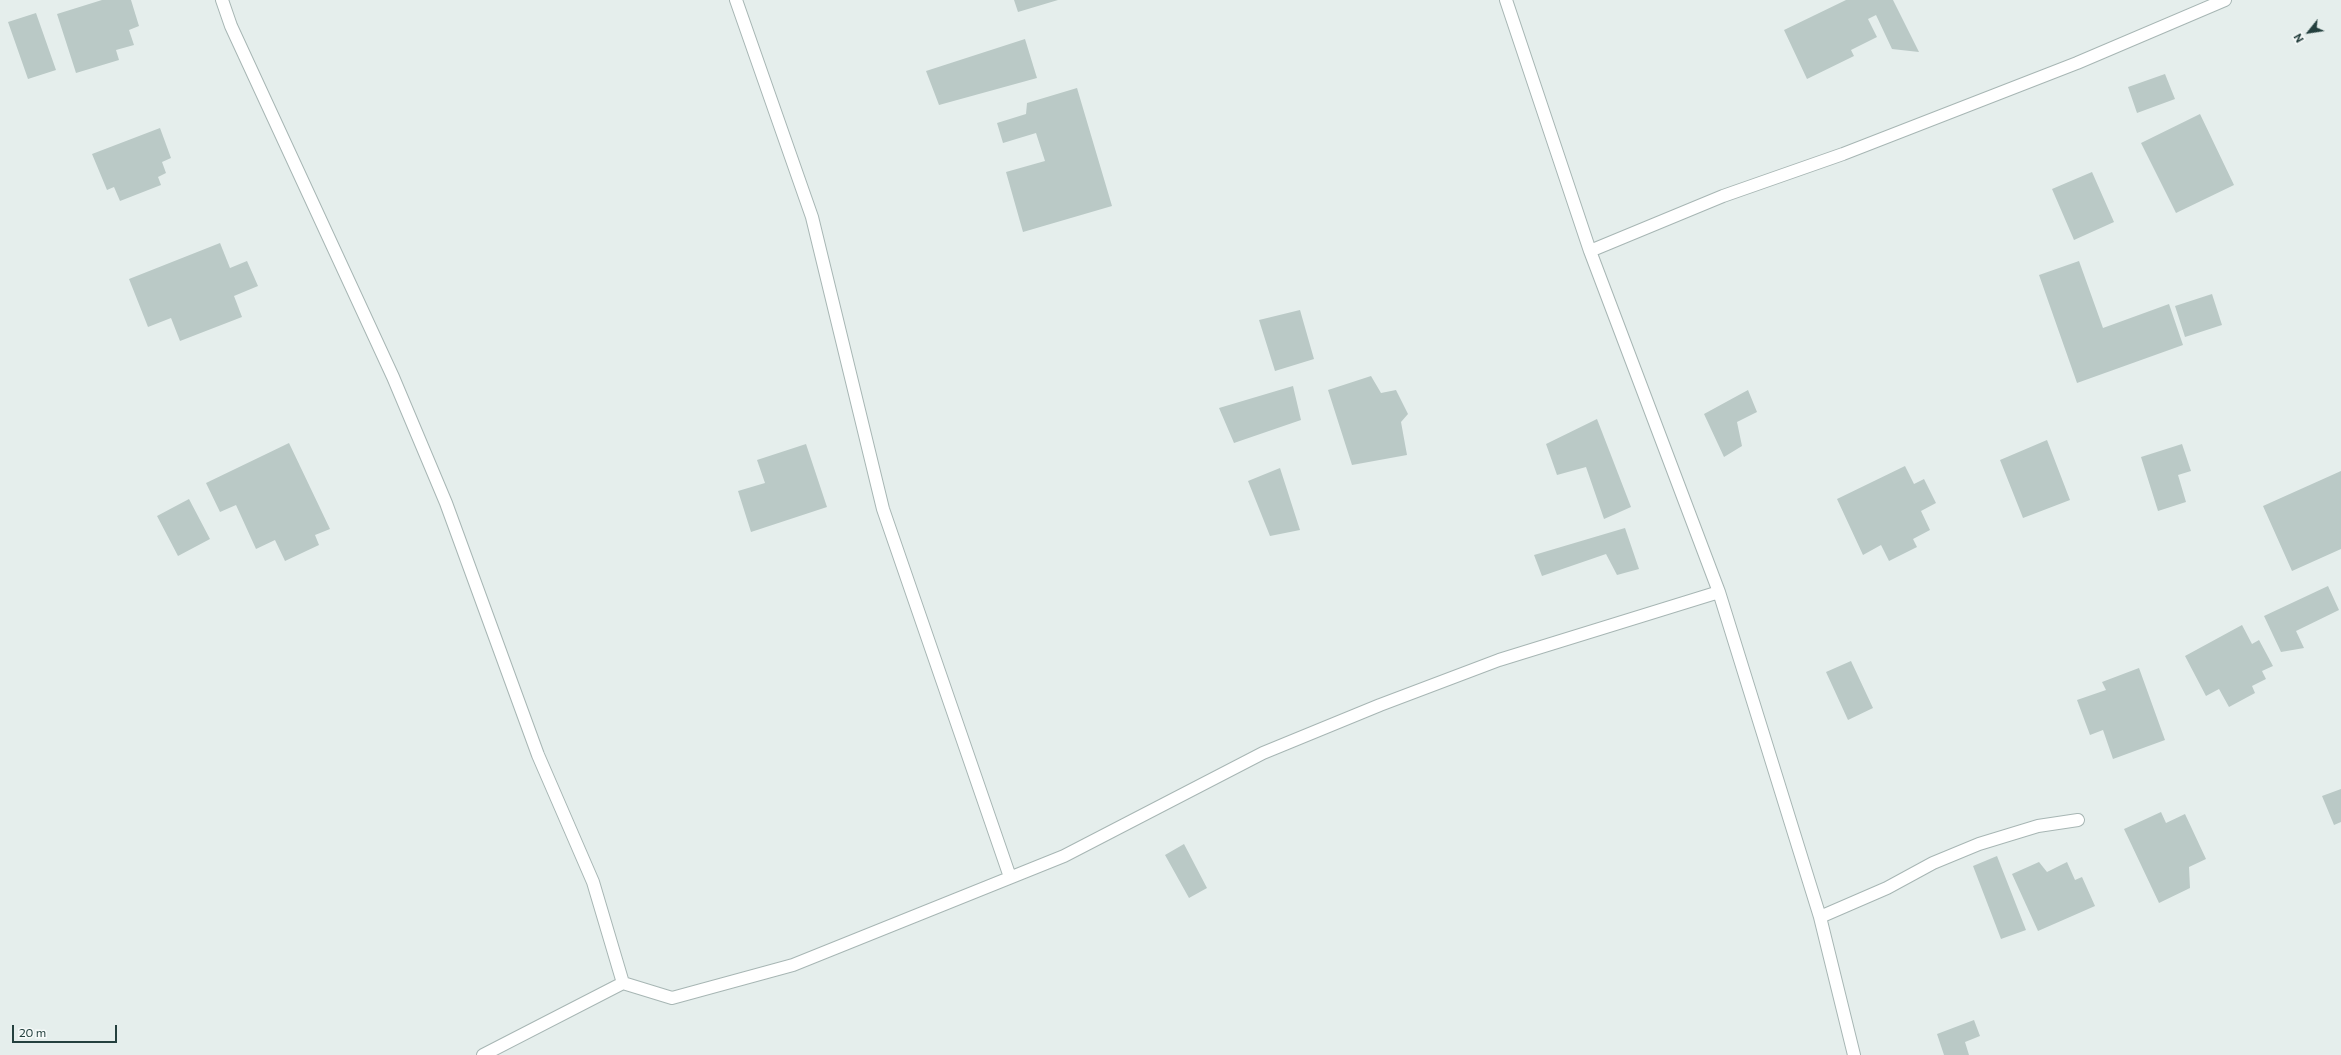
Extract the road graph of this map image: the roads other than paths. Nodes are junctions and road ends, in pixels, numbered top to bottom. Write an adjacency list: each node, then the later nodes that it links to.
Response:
1 (222, 0): 10 (street)
2 (736, 0): 8 (street)
3 (1506, 0): 5 (street)
4 (2225, 0): 5 (street)
5 (1590, 251): 6 (street)
6 (1719, 592): 8 (street); 9 (street)
7 (2078, 820): 9 (street)
8 (1010, 877): 10 (street)
9 (1820, 917): 12 (street)
10 (623, 983): 11 (street)
11 (484, 1055)
12 (1854, 1055)

